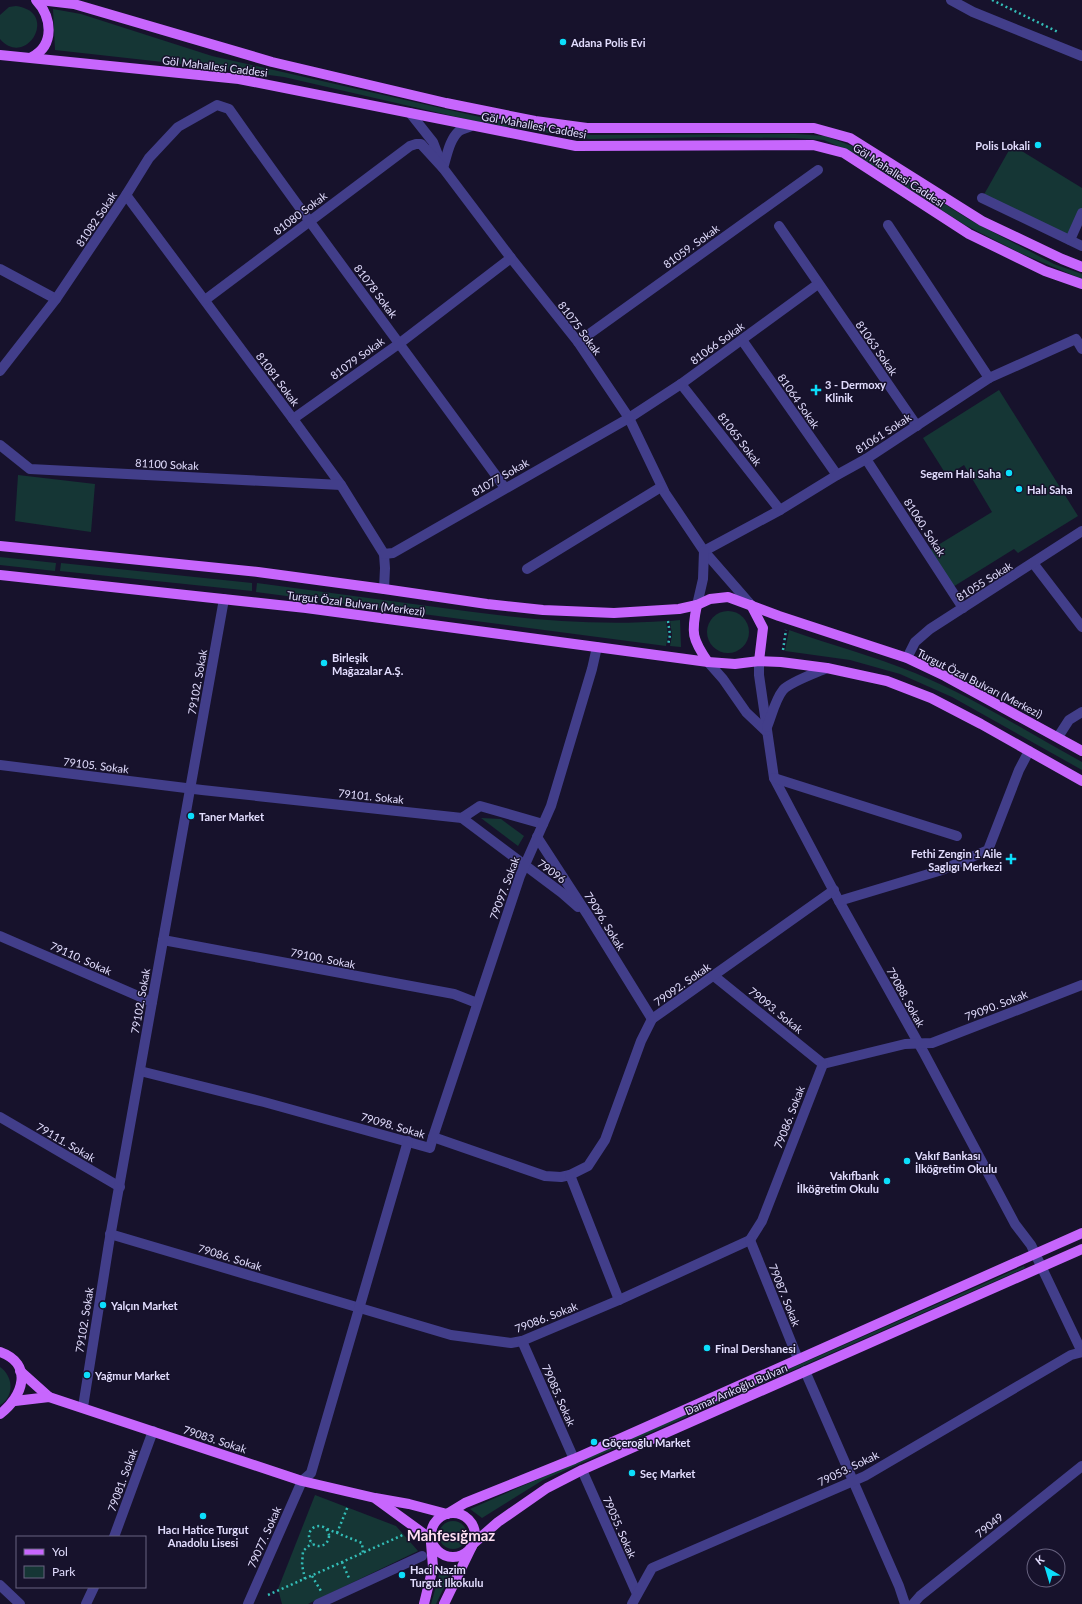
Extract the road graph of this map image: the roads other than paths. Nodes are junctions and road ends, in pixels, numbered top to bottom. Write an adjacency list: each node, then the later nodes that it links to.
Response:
1 (36, 0): 6 (main road)
2 (40, 0): 22 (main road, Göl Mahallesi Caddesi)
3 (951, 0): 5 (street)
4 (0, 55): 6 (main road, Göl Mahallesi Caddesi)
5 (1082, 56)
6 (32, 57): 8 (main road, Göl Mahallesi Caddesi)
7 (229, 109): 13 (street, 81082 Sokak); 16 (street, 81078 Sokak)
8 (410, 113): 9 (main road, Göl Mahallesi Caddesi); 11 (street)
9 (471, 126): 11 (street); 25 (main road, Göl Mahallesi Caddesi)
10 (410, 146): 11 (street, 81075 Sokak); 16 (street, 81080 Sokak)
11 (443, 168): 21 (street, 81075 Sokak)
12 (818, 170): 30 (street, 81059. Sokak)
13 (126, 195): 26 (street, 81082 Sokak); 27 (street, 81081 Sokak)
14 (982, 198): 19 (street)
15 (1082, 213): 19 (street)
16 (308, 221): 27 (street, 81080 Sokak); 29 (street, 81078 Sokak)
17 (888, 225): 33 (street)
18 (779, 226): 24 (street, 81063 Sokak)
19 (1070, 240): 20 (street)
20 (1082, 246)
21 (511, 258): 29 (street, 81079 Sokak); 30 (street, 81075 Sokak)
22 (1082, 267)
23 (0, 269): 26 (street)
24 (818, 284): 28 (street, 81066 Sokak); 37 (street, 81063 Sokak)
25 (1082, 284)
26 (56, 299): 32 (street, 81082 Sokak)
27 (205, 300): 36 (street, 81081 Sokak)
28 (742, 340): 34 (street, 81066 Sokak); 40 (street, 81064 Sokak)
29 (400, 342): 36 (street, 81079 Sokak); 43 (street, 81078 Sokak)
30 (578, 342): 35 (street, 81075 Sokak)
31 (1082, 349): 33 (street, 81061 Sokak)
32 (0, 371)
33 (989, 378): 37 (street, 81061 Sokak)
34 (682, 384): 35 (street, 81066 Sokak); 44 (street, 81065 Sokak)
35 (629, 418): 42 (street, 81075 Sokak); 43 (street, 81077 Sokak)
36 (294, 419): 41 (street, 81081 Sokak)
37 (917, 426): 39 (street, 81061 Sokak)
38 (0, 445): 41 (street, 81100 Sokak)
39 (866, 459): 40 (street, 81061 Sokak); 56 (street, 81060. Sokak)
40 (837, 475): 44 (street, 81061 Sokak)
41 (341, 485): 48 (street, 81081 Sokak)
42 (662, 486): 47 (street, 81075 Sokak); 50 (street)
43 (505, 488): 48 (street, 81077 Sokak)
44 (780, 510): 47 (street, 81061 Sokak)
45 (1082, 531): 49 (street, 81055 Sokak)
46 (0, 546): 52 (main road, Turgut Özal Bulvarı (Merkezi))
47 (704, 551): 54 (street); 55 (street, 81075 Sokak)
48 (384, 554): 52 (street, 81081 Sokak)
49 (1033, 563): 56 (street, 81055 Sokak); 57 (street)
50 (528, 569)
51 (0, 575): 53 (main road, Turgut Özal Bulvarı (Merkezi))
52 (384, 589): 54 (main road, Turgut Özal Bulvarı (Merkezi))
53 (224, 600): 58 (main road, Turgut Özal Bulvarı (Merkezi)); 71 (street, 79102. Sokak)
54 (697, 605): 55 (main road); 61 (main road)
55 (751, 605): 59 (main road, Turgut Özal Bulvarı (Merkezi)); 60 (main road)
56 (963, 608): 59 (street, 81055 Sokak)
57 (1082, 627)
58 (596, 647): 61 (main road, Turgut Özal Bulvarı (Merkezi)); 73 (street, 79097. Sokak)
59 (907, 658): 65 (main road, Turgut Özal Bulvarı (Merkezi))
60 (759, 661): 61 (main road); 62 (main road); 64 (street, 79088. Sokak)
61 (708, 662): 64 (street)
62 (827, 668): 64 (street); 66 (main road)
63 (1082, 712): 65 (street)
64 (766, 731): 69 (street, 79088. Sokak)
65 (1058, 737): 67 (main road, Turgut Özal Bulvarı (Merkezi))
66 (1029, 751): 70 (main road); 78 (street)
67 (1082, 751)
68 (0, 765): 71 (street, 79105. Sokak)
69 (774, 778): 74 (street); 77 (street, 79088. Sokak)
70 (1082, 781)
71 (190, 788): 72 (street, 79101. Sokak); 81 (street, 79102. Sokak)
72 (462, 818): 73 (street); 76 (street, 79096)
73 (543, 824): 75 (street, 79097. Sokak)
74 (957, 836)
75 (537, 837): 76 (street, 79097. Sokak); 79 (street, 79096. Sokak)
76 (524, 865): 79 (street, 79096); 85 (street, 79097. Sokak)
77 (834, 890): 78 (street, 79088. Sokak); 82 (street, 79092. Sokak)
78 (839, 901): 87 (street, 79088. Sokak)
79 (589, 916): 86 (street, 79096. Sokak)
80 (0, 936): 84 (street, 79110. Sokak)
81 (163, 940): 84 (street, 79102. Sokak); 85 (street, 79100. Sokak)
82 (714, 976): 86 (street, 79092. Sokak); 88 (street, 79093. Sokak)
83 (1082, 985): 87 (street, 79090. Sokak)
84 (152, 1002): 89 (street, 79102. Sokak)
85 (477, 1003): 91 (street, 79097. Sokak)
86 (652, 1019): 93 (street, 79092. Sokak)
87 (918, 1043): 88 (street); 99 (street, 79088. Sokak)
88 (823, 1064): 97 (street, 79086. Sokak)
89 (140, 1071): 92 (street, 79098. Sokak); 94 (street, 79102. Sokak)
90 (0, 1118): 94 (street, 79111. Sokak)
91 (433, 1137): 92 (street, 79098. Sokak); 93 (street, 79098. Sokak)
92 (408, 1141): 102 (street, 79077. Sokak)
93 (570, 1175): 101 (street)
94 (120, 1186): 96 (street, 79102. Sokak)
95 (1082, 1233): 99 (main road, Damar Arıkoğlu Bulvarı)
96 (110, 1234): 102 (street, 79086. Sokak); 111 (street, 79102. Sokak)
97 (750, 1240): 101 (street, 79086. Sokak); 106 (street, 79087. Sokak)
98 (1082, 1249): 100 (main road, Damar Arıkoğlu Bulvarı)
99 (1035, 1254): 100 (street, 79088. Sokak); 106 (main road, Damar Arıkoğlu Bulvarı)
100 (1041, 1267): 105 (street, 79088. Sokak); 108 (main road, Damar Arıkoğlu Bulvarı)
101 (619, 1300): 103 (street, 79086. Sokak)
102 (359, 1308): 103 (street, 79086. Sokak); 117 (street, 79077. Sokak)
103 (522, 1341): 114 (street, 79085. Sokak)
104 (0, 1352): 107 (main road)
105 (1082, 1352): 118 (street, 79053. Sokak)
106 (798, 1359): 114 (main road, Damar Arıkoğlu Bulvarı)
107 (20, 1371): 109 (main road); 110 (main road)
108 (805, 1372): 116 (main road, Damar Arıkoğlu Bulvarı); 118 (street)
109 (49, 1396): 110 (main road); 111 (main road, 79083. Sokak)
110 (15, 1401): 112 (main road)
111 (83, 1407): 113 (main road, 79083. Sokak)
112 (0, 1414)
113 (153, 1431): 117 (main road, 79083. Sokak); 121 (street, 79081. Sokak)
114 (574, 1459): 120 (main road, Damar Arıkoğlu Bulvarı)
115 (1082, 1466): 136 (street, 79049)
116 (582, 1470): 123 (main road, Damar Arıkoğlu Bulvarı); 127 (street, 79055. Sokak)
117 (302, 1480): 119 (main road, 79083. Sokak); 129 (street, 79077. Sokak)
118 (854, 1480): 127 (street, 79053. Sokak); 135 (street)
119 (375, 1498): 120 (main road, 79083. Sokak); 122 (main road)
120 (447, 1514): 122 (main road); 123 (main road)
121 (114, 1536)
122 (431, 1539): 123 (main road); 132 (main road)
123 (473, 1544): 133 (main road, Damar Arıkoğlu Bulvarı)
124 (422, 1556): 128 (street)
125 (0, 1585): 130 (street)
126 (94, 1588): 131 (street)
127 (637, 1594): 134 (street, 79053. Sokak)
128 (322, 1602)
129 (246, 1603)
130 (20, 1604)
131 (86, 1604)
132 (424, 1604)
133 (444, 1604)
134 (632, 1604)
135 (905, 1604)
136 (913, 1604)

